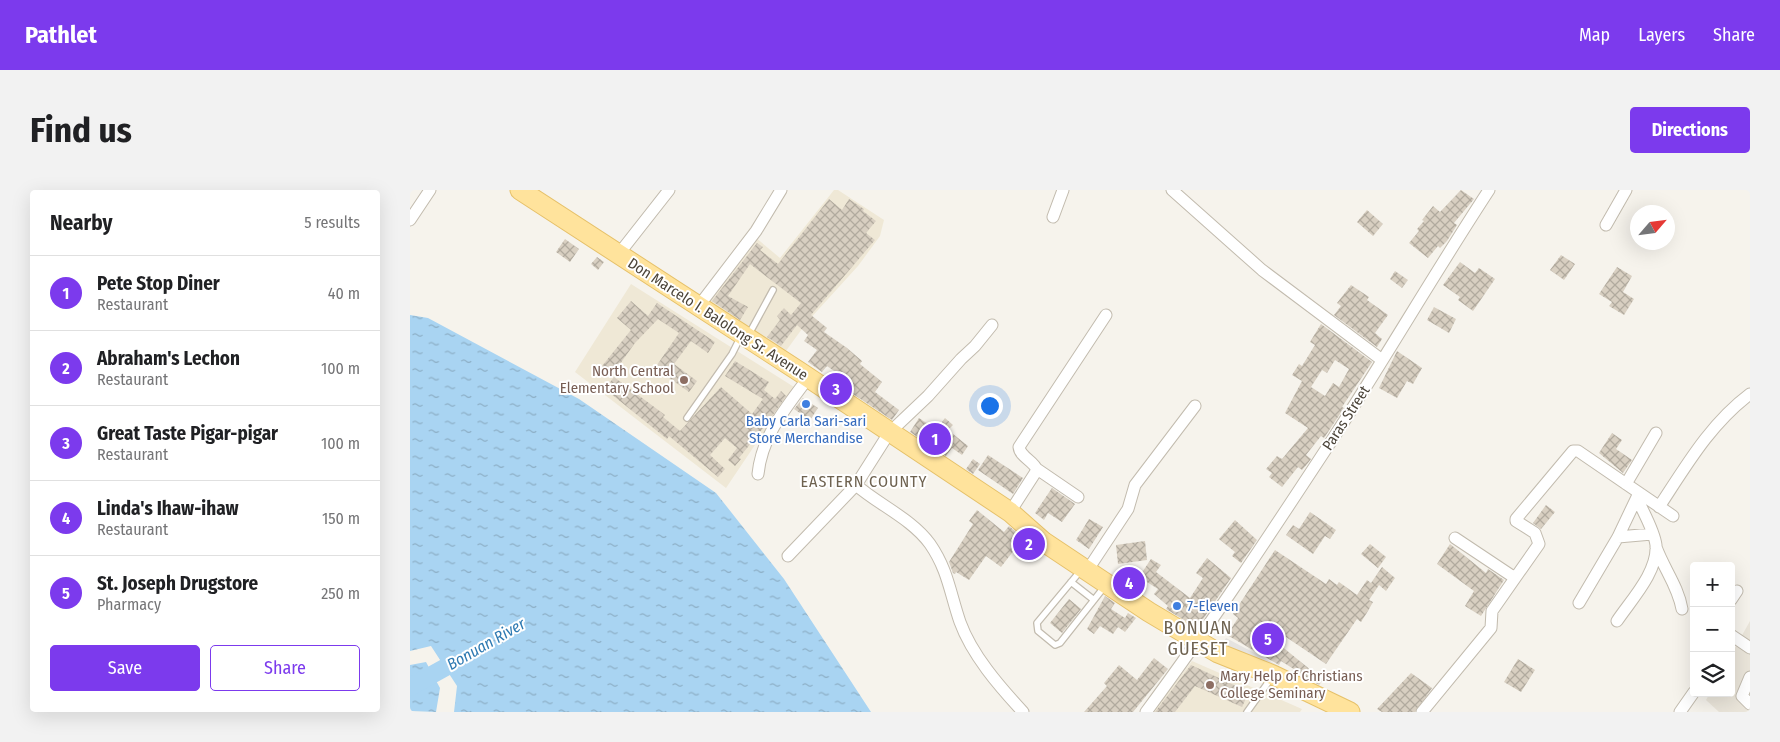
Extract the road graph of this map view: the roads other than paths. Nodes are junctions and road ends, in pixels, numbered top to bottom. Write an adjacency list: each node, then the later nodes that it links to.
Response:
1 (430, 190): 10 (street)
2 (520, 190): 12 (main road, Don Marcelo I. Balolong Sr. Avenue)
3 (669, 190): 12 (street)
4 (781, 190): 14 (street)
5 (1063, 190): 9 (street)
6 (1172, 190): 18 (street)
7 (1489, 190): 18 (street, Paras Street)
8 (1626, 190): 11 (street)
9 (1053, 217)
10 (410, 220)
11 (1606, 226)
12 (618, 255): 14 (main road, Don Marcelo I. Balolong Sr. Avenue)
13 (773, 290): 17 (lane)
14 (698, 307): 17 (main road, Don Marcelo I. Balolong Sr. Avenue)
15 (1106, 315): 25 (street)
16 (992, 325): 23 (street)
17 (744, 336): 19 (main road, Don Marcelo I. Balolong Sr. Avenue); 22 (lane)
18 (1382, 360): 47 (street, Paras Street)
19 (808, 378): 23 (main road, Don Marcelo I. Balolong Sr. Avenue); 26 (street)
20 (1750, 394): 31 (street)
21 (1195, 406): 39 (street)
22 (687, 418)
23 (889, 433): 28 (street); 32 (main road, Don Marcelo I. Balolong Sr. Avenue)
24 (1656, 433): 27 (street)
25 (1037, 469): 30 (street); 32 (street)
26 (758, 474)
27 (1626, 484): 29 (street); 40 (street)
28 (856, 485): 38 (street); 53 (street)
29 (1637, 496): 31 (street); 34 (street); 35 (street)
30 (1078, 497)
31 (1659, 507): 33 (street)
32 (1010, 512): 39 (main road, Don Marcelo I. Balolong Sr. Avenue)
33 (1673, 516)
34 (1652, 534): 35 (street); 37 (street)
35 (1618, 537): 43 (street)
36 (1455, 538): 40 (street)
37 (1656, 546): 44 (street); 45 (street)
38 (788, 556)
39 (1080, 574): 41 (main road, Don Marcelo I. Balolong Sr. Avenue); 42 (lane); 42 (lane)
40 (1515, 578): 57 (street)
41 (1106, 584): 42 (lane); 47 (main road, Don Marcelo I. Balolong Sr. Avenue)
42 (1094, 600)
43 (1579, 603)
44 (1682, 609)
45 (1617, 621)
46 (1735, 638): 48 (street)
47 (1197, 642): 49 (main road, Don Marcelo I. Balolong Sr. Avenue); 54 (street, Paras Street)
48 (1750, 648)
49 (1273, 675): 55 (lane); 56 (main road, Don Marcelo I. Balolong Sr. Avenue)
50 (1750, 677): 52 (street)
51 (1690, 697): 58 (street)
52 (1748, 703)
53 (1023, 712)
54 (1146, 712)
55 (1247, 712)
56 (1350, 712)
57 (1422, 712)
58 (1680, 712)

